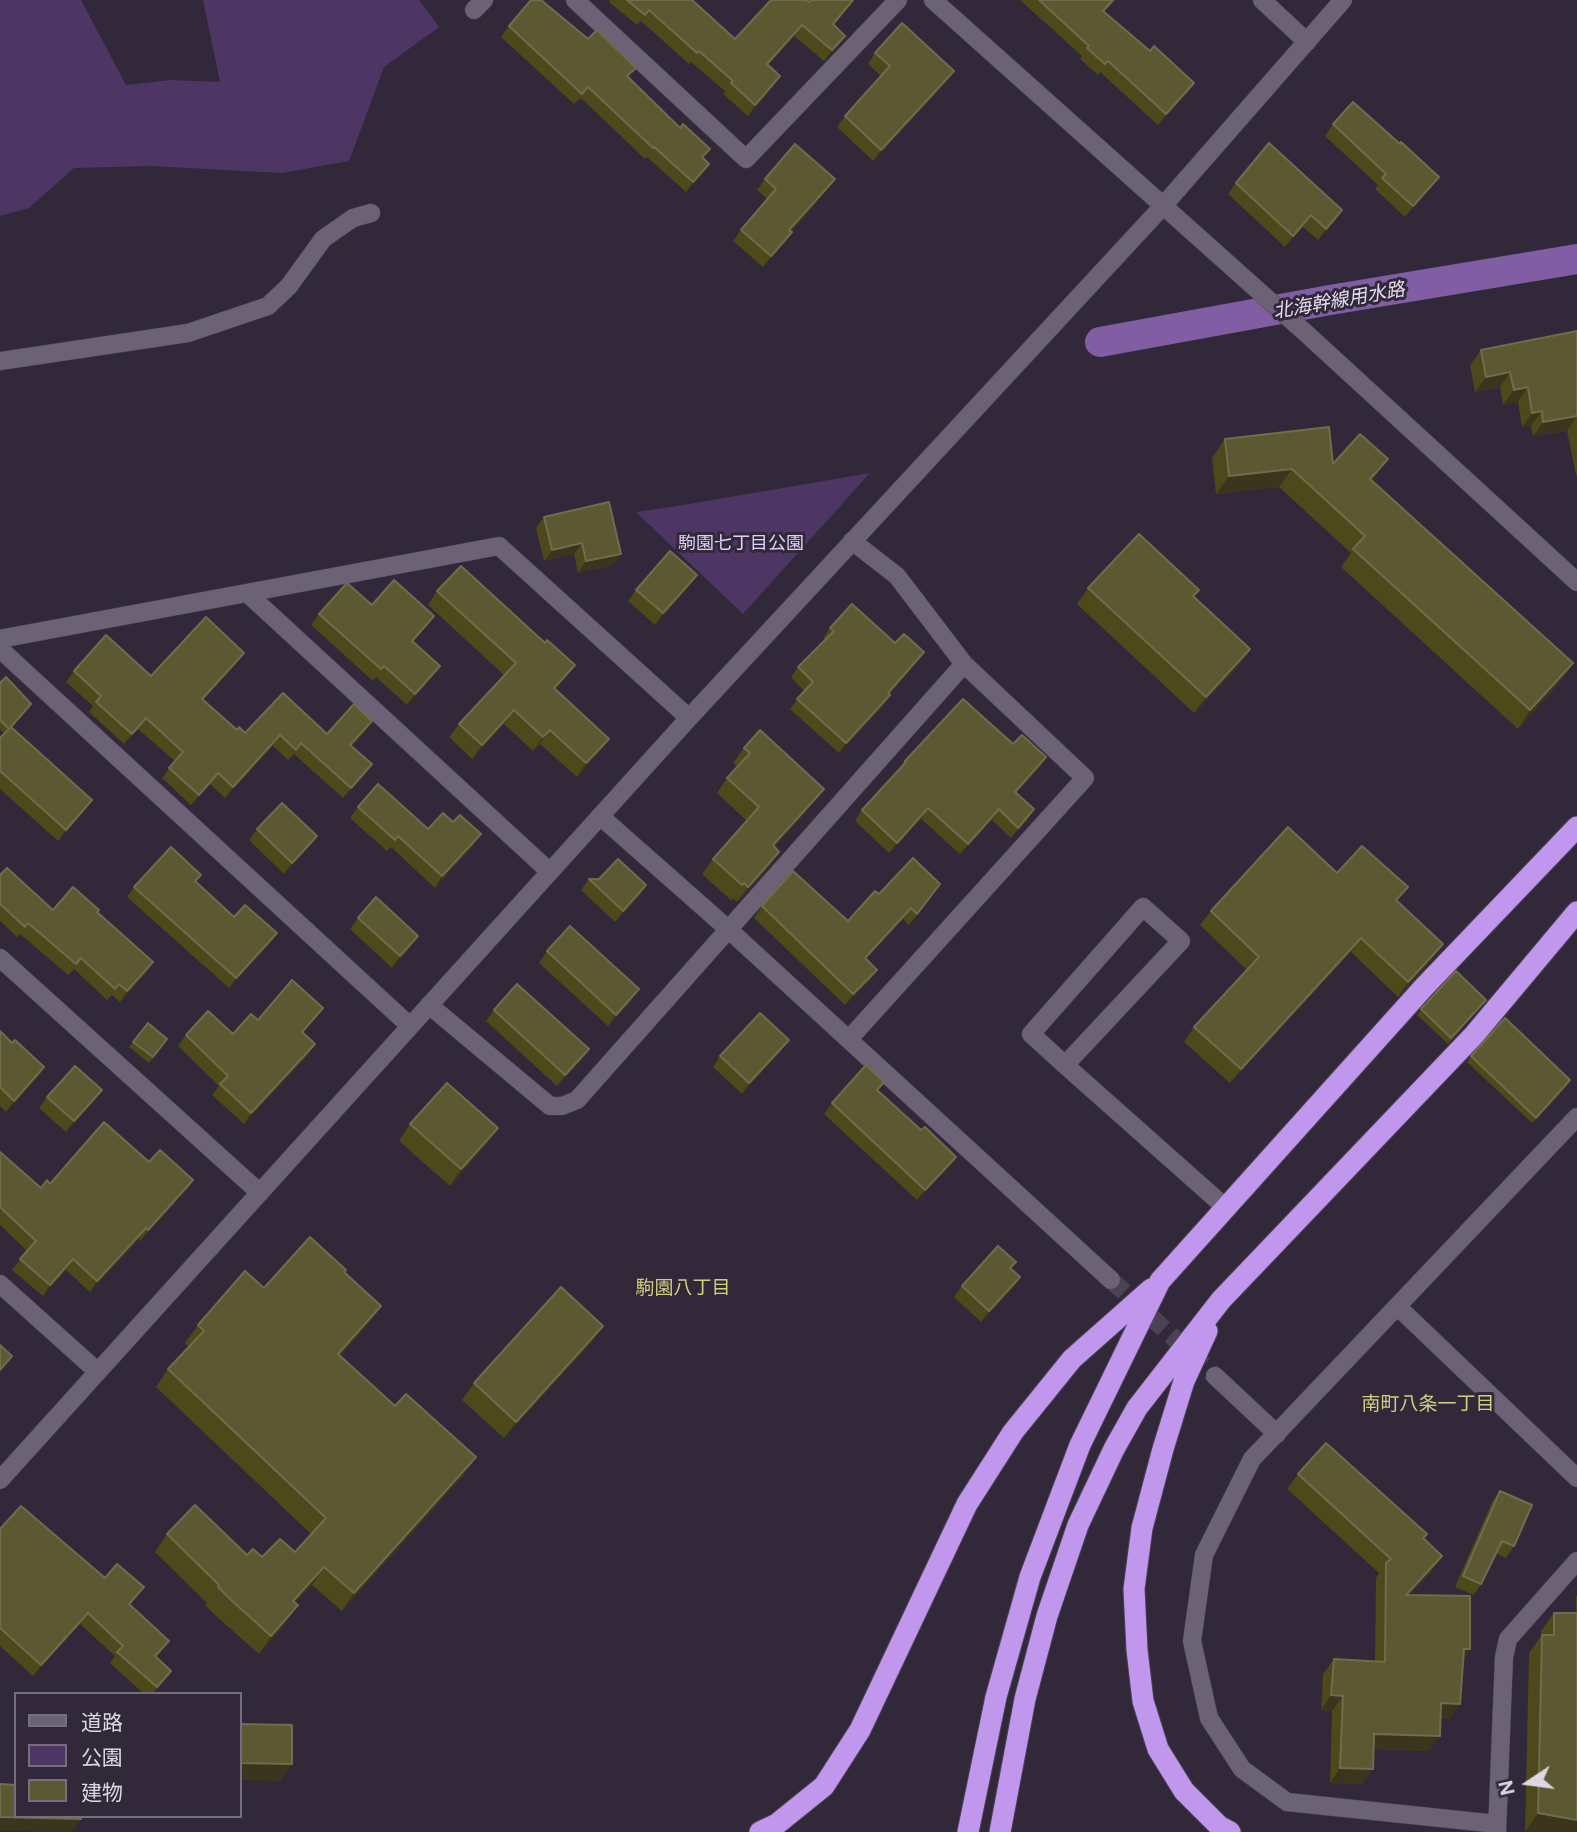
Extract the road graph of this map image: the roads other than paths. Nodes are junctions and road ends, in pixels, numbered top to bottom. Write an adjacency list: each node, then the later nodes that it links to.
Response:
1 (575, 0): 2 (street)
2 (898, 0)
3 (933, 0): 7 (street)
4 (1262, 0): 6 (street)
5 (1343, 0): 6 (street)
6 (1307, 42): 7 (street)
7 (1163, 206): 10 (street); 11 (street)
8 (371, 214): 9 (street)
9 (0, 361)
10 (852, 541): 15 (street); 16 (street)
11 (1577, 582)
12 (247, 593): 13 (street); 16 (street); 19 (street)
13 (0, 639)
14 (0, 649): 24 (street)
15 (964, 664): 21 (street); 25 (street)
16 (689, 718): 17 (street)
17 (600, 816): 19 (street); 21 (street)
18 (1577, 827): 29 (highway)
19 (550, 872): 23 (street)
20 (1577, 912): 33 (highway)
21 (728, 929): 23 (street); 25 (street)
22 (0, 958): 28 (street)
23 (429, 1005): 24 (street)
24 (410, 1026): 28 (street)
25 (849, 1039): 30 (street)
26 (1065, 1065): 26 (street); 29 (street)
27 (1577, 1118): 34 (street)
28 (260, 1193): 35 (street)
29 (1226, 1208): 31 (highway)
30 (1111, 1280)
31 (1160, 1282): 41 (highway); 44 (highway)
32 (0, 1284): 35 (street)
33 (1221, 1300): 42 (highway); 45 (highway)
34 (1398, 1307): 37 (street); 38 (street)
35 (98, 1371): 39 (street)
36 (1215, 1376): 37 (street)
37 (1277, 1434): 43 (street)
38 (1577, 1478)
39 (0, 1480)
40 (1577, 1561): 43 (street)
41 (968, 1828)
42 (1000, 1828)
43 (1497, 1828)
44 (760, 1832)
45 (1230, 1832)

